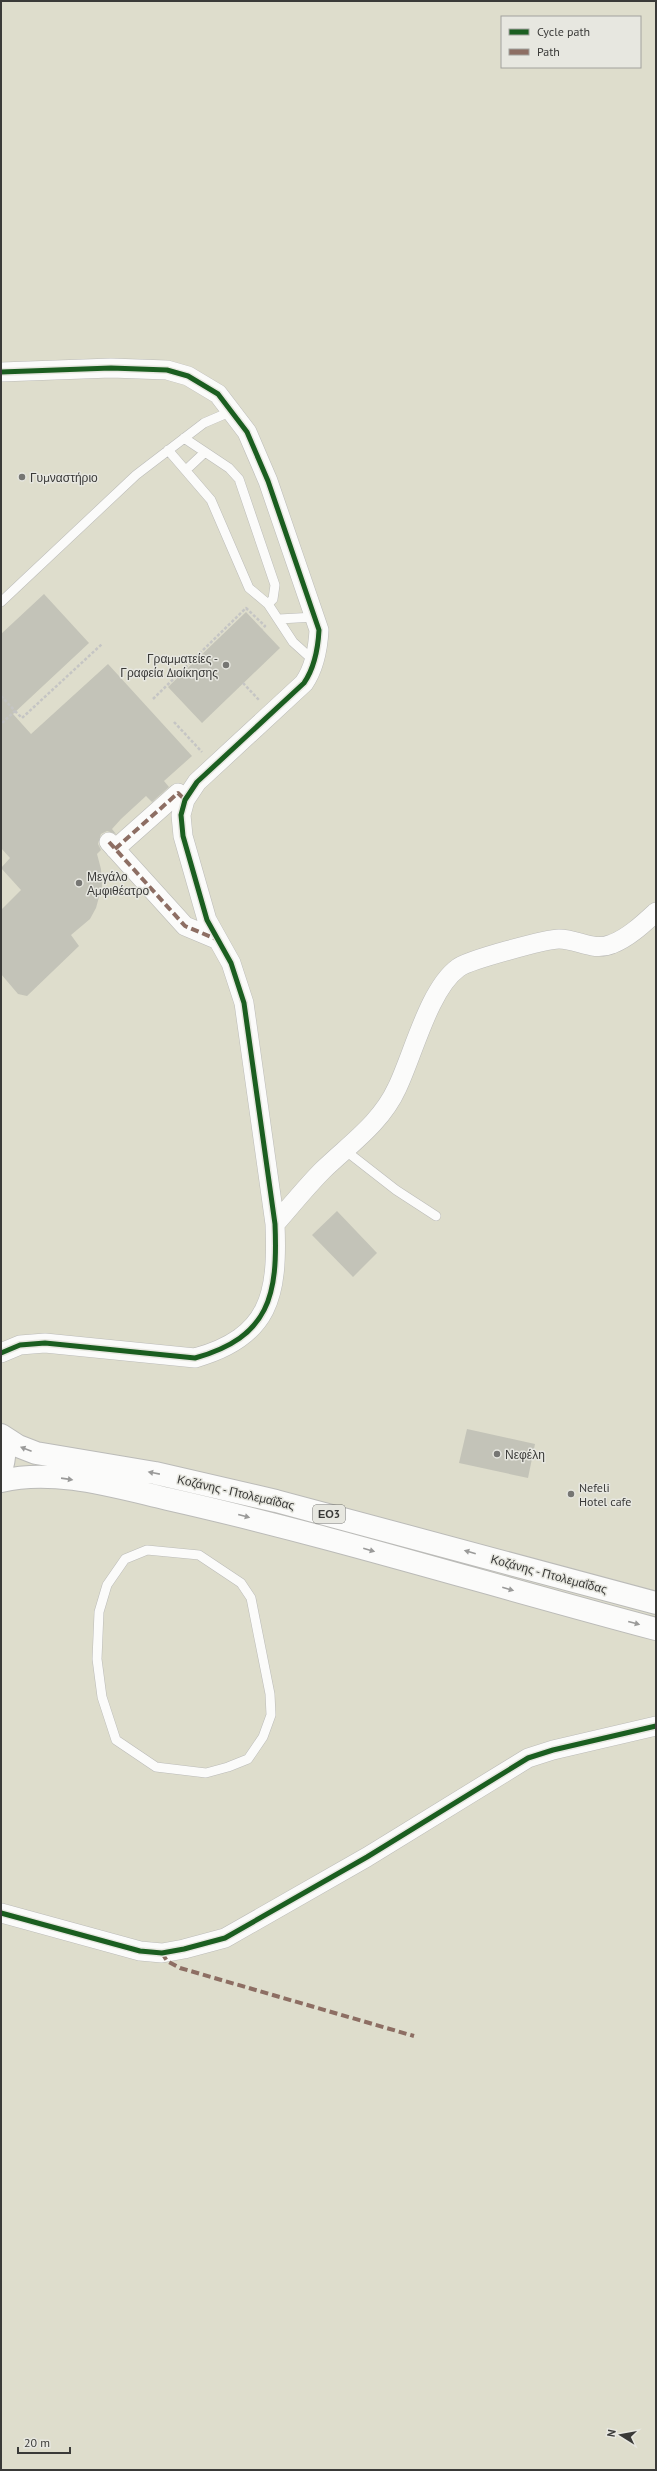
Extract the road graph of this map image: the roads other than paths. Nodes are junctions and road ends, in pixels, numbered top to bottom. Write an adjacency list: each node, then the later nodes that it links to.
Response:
1 (1, 372): 2 (street)
2 (232, 411): 3 (lane); 9 (street)
3 (184, 438): 4 (lane); 5 (lane)
4 (168, 450): 6 (lane); 7 (lane)
5 (204, 453): 6 (lane); 8 (lane)
6 (186, 470): 8 (lane)
7 (1, 602)
8 (268, 604): 10 (lane)
9 (316, 617): 10 (lane); 11 (street)
10 (279, 619): 11 (lane)
11 (314, 661): 12 (street)
12 (185, 800): 14 (street); 14 (street)
13 (656, 912): 15 (street)
14 (216, 939): 17 (street)
15 (346, 1151): 16 (lane); 17 (street)
16 (436, 1216)
17 (275, 1224): 18 (street)
18 (1, 1353)
19 (1, 1435): 24 (main road, Κοζάνης - Πτολεμαΐδας / ΕΟ3, one-way to 19)
20 (1, 1438): 21 (main road)
21 (1, 1470)
22 (1, 1481): 25 (main road, Κοζάνης - Πτολεμαΐδας / ΕΟ3, one-way to 25)
23 (125, 1558): 23 (lane)
24 (656, 1603)
25 (656, 1629)
26 (656, 1726): 27 (street)
27 (1, 1913)

